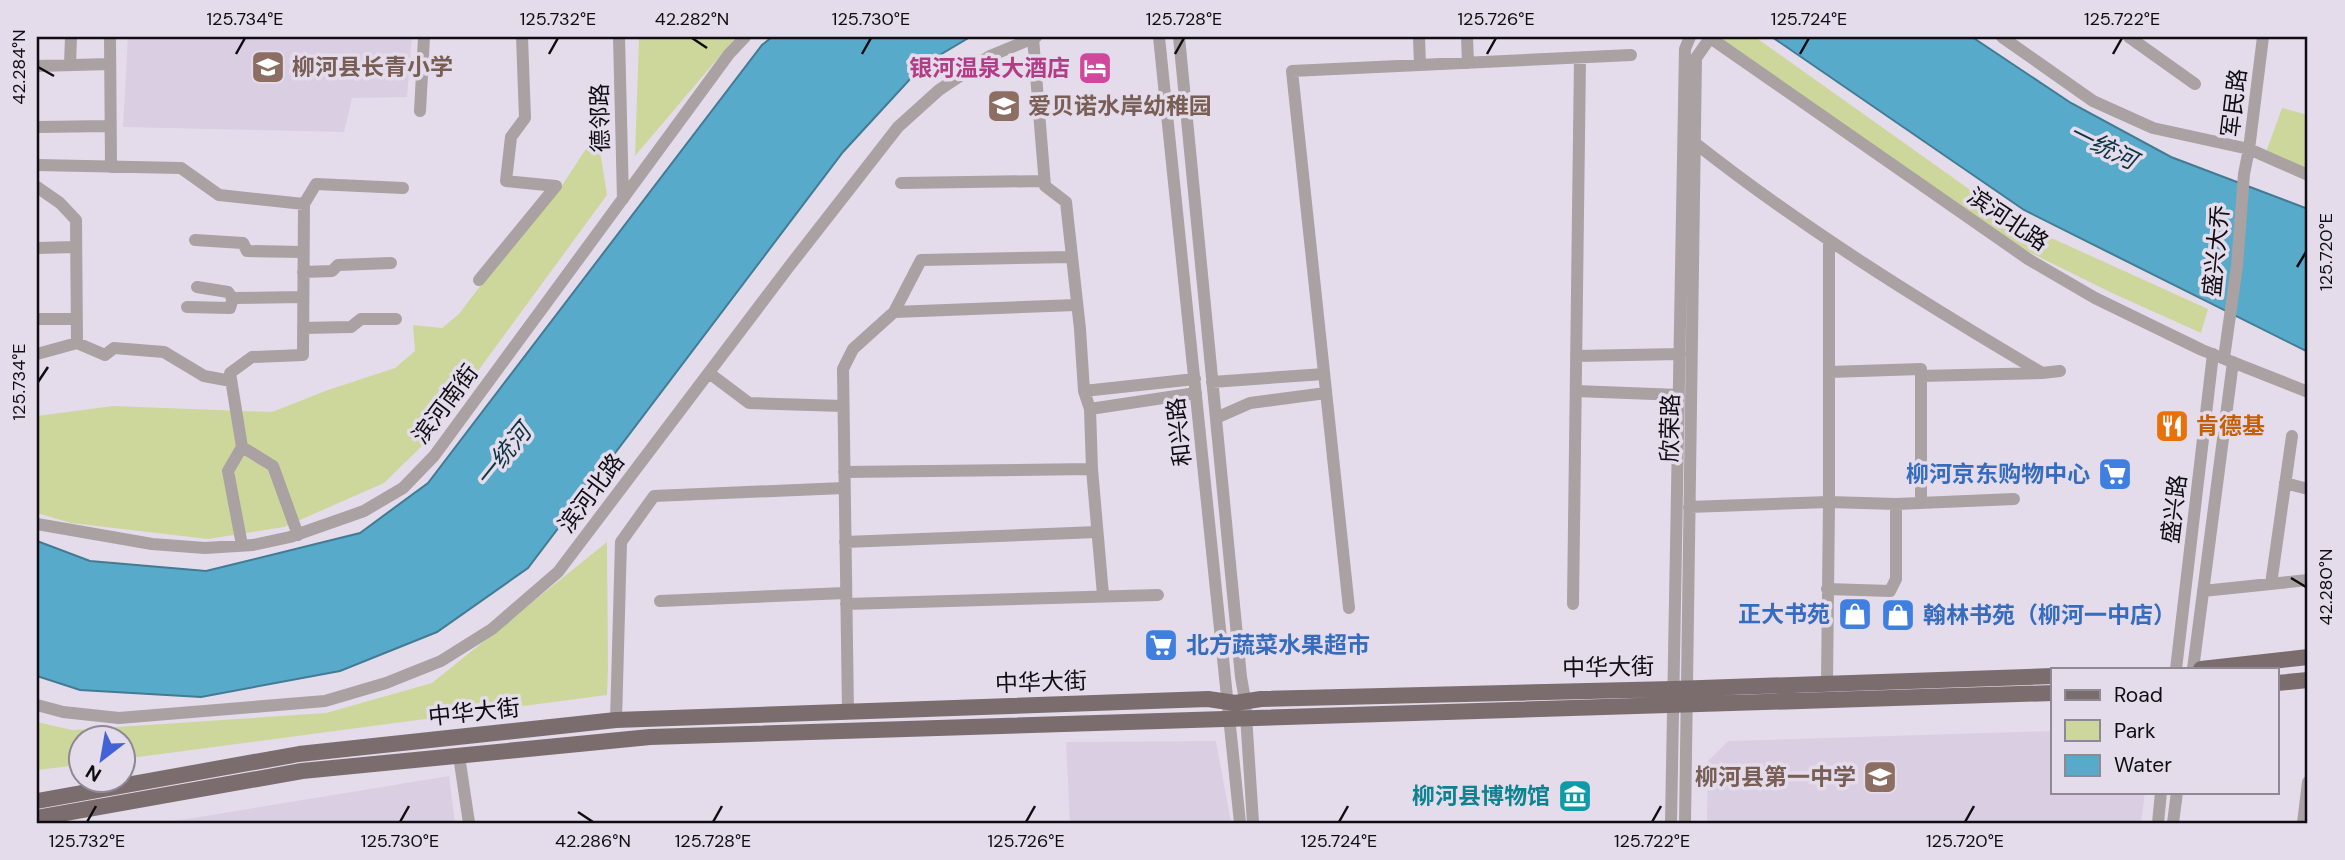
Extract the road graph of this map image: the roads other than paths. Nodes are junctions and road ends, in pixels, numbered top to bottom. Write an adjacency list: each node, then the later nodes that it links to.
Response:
1 (71, 37): 21 (street)
2 (110, 37): 20 (street)
3 (424, 37): 25 (street)
4 (522, 37): 48 (street)
5 (620, 37): 38 (street, 德邻路)
6 (745, 37): 38 (street, 滨河南街)
7 (1034, 37): 34 (street); 66 (street, 滨河北路)
8 (1159, 37): 70 (street, 和兴路)
9 (1179, 37): 72 (street, 和兴路)
10 (1419, 37): 22 (street)
11 (1467, 37): 19 (street)
12 (1690, 37): 61 (street, 欣荣路)
13 (1710, 37): 28 (street, 欣荣路); 63 (street, 滨河北路)
14 (2002, 37): 29 (street)
15 (2129, 37): 24 (street)
16 (2263, 37): 29 (street, 军民路)
17 (1631, 55): 18 (street)
18 (1580, 58): 19 (street); 62 (street)
19 (1468, 63): 22 (street)
20 (110, 64): 21 (street); 26 (street)
21 (70, 65): 23 (street)
22 (1420, 65): 68 (street)
23 (37, 66)
24 (2195, 84)
25 (420, 111)
26 (110, 126): 27 (street); 31 (street)
27 (37, 127)
28 (1695, 143): 41 (street); 93 (street, 欣荣路)
29 (2249, 149): 32 (street, 军民路); 33 (street)
30 (37, 165): 31 (street)
31 (111, 167): 39 (street)
32 (2244, 174): 63 (street, 盛兴大乔)
33 (2308, 175)
34 (1044, 181): 35 (street); 45 (street)
35 (901, 183)
36 (37, 187): 42 (street)
37 (403, 188): 39 (street)
38 (622, 199): 96 (street, 滨河南街)
39 (304, 204): 44 (street)
40 (195, 240): 44 (street)
41 (1829, 242): 65 (street); 67 (street)
42 (75, 247): 43 (street); 56 (street)
43 (37, 248)
44 (303, 252): 47 (street)
45 (1072, 257): 52 (street); 54 (street)
46 (391, 262): 47 (street)
47 (303, 272): 50 (street)
48 (479, 280)
49 (197, 287): 51 (street)
50 (303, 297): 51 (street); 58 (street)
51 (233, 299): 53 (street)
52 (1076, 305): 54 (street); 73 (street)
53 (187, 307)
54 (894, 312): 79 (street)
55 (37, 319): 56 (street)
56 (76, 319): 59 (street)
57 (396, 319): 58 (street)
58 (303, 328): 71 (street)
59 (77, 344): 60 (street); 71 (street)
60 (37, 354)
61 (1679, 354): 62 (street); 78 (street, 欣荣路)
62 (1576, 356): 74 (street)
63 (2223, 358): 75 (street, 滨河北路); 102 (street, 盛兴路); 110 (street, 盛兴路)
64 (2060, 371): 67 (street)
65 (1829, 372): 69 (street); 90 (street)
66 (709, 373): 79 (street); 121 (street, 滨河北路)
67 (2042, 373): 69 (street)
68 (1324, 374): 72 (street); 77 (street)
69 (1922, 376): 91 (street)
70 (1195, 379): 73 (street); 76 (street, 和兴路)
71 (231, 381): 83 (street)
72 (1212, 382): 81 (street, 和兴路)
73 (1084, 391): 80 (street)
74 (1576, 391): 78 (street); 107 (street)
75 (2308, 391)
76 (1196, 393): 80 (street); 120 (street, 和兴路)
77 (1326, 393): 81 (street); 108 (street)
78 (1679, 395): 118 (street, 欣荣路)
79 (843, 406): 85 (street)
80 (1090, 409): 84 (street)
81 (1216, 418): 119 (street, 和兴路)
82 (2292, 436): 86 (street)
83 (242, 447): 96 (street); 98 (street)
84 (1092, 469): 85 (street); 95 (street)
85 (844, 472): 87 (street)
86 (2285, 483): 88 (street); 100 (street)
87 (844, 488): 97 (street); 124 (street)
88 (2308, 489)
89 (2014, 499): 91 (street)
90 (1829, 502): 92 (street); 93 (street); 101 (street)
91 (1921, 503): 92 (street)
92 (1896, 504): 101 (street)
93 (1689, 507): 118 (street, 欣荣路)
94 (37, 524): 98 (street, 滨河南街)
95 (1097, 532): 97 (street); 103 (street)
96 (298, 535): 98 (street, 滨河南街)
97 (845, 542): 105 (street)
98 (242, 545)
99 (2308, 580): 100 (street)
100 (2271, 584): 102 (street)
101 (1827, 590): 115 (street)
102 (2203, 592): 111 (street, 盛兴路)
103 (1103, 595): 104 (street); 105 (street)
104 (1158, 595)
105 (846, 598): 106 (street); 122 (street)
106 (660, 601)
107 (1573, 604)
108 (1349, 608)
109 (2308, 657): 112 (main road)
110 (2176, 668)
111 (2193, 668)
112 (2210, 668)
113 (2051, 676): 115 (main road, 中华大街)
114 (2308, 680): 116 (main road)
115 (1827, 683): 118 (main road, 中华大街)
116 (2278, 683)
117 (2051, 693): 118 (main road, 中华大街)
118 (1680, 697): 119 (main road, 中华大街); 123 (main road, 中华大街); 136 (street, 欣荣路); 137 (street, 欣荣路)
119 (1245, 700): 120 (main road, 中华大街); 123 (street, 和兴路)
120 (1227, 702): 122 (main road, 中华大街); 123 (street, 和兴路)
121 (37, 705)
122 (848, 710): 124 (main road, 中华大街)
123 (1237, 719): 125 (main road, 中华大街); 134 (street, 和兴路); 135 (street, 和兴路)
124 (616, 720): 129 (main road, 中华大街)
125 (459, 756): 132 (main road, 中华大街); 133 (street)
126 (2308, 782): 140 (street)
127 (2161, 794): 138 (street)
128 (2177, 794): 139 (street)
129 (59, 797): 130 (main road, 中华大街); 132 (street)
130 (37, 802)
131 (37, 818): 132 (main road, 中华大街)
132 (62, 819)
133 (469, 823)
134 (1240, 823)
135 (1253, 823)
136 (1671, 823)
137 (1685, 823)
138 (2158, 823)
139 (2173, 823)
140 (2303, 823)

